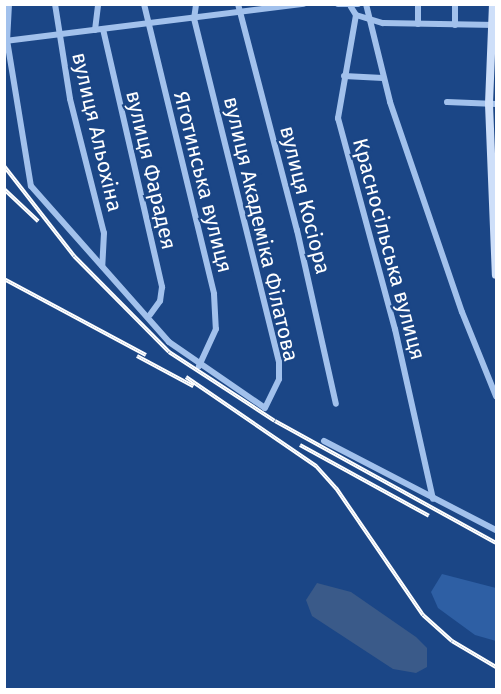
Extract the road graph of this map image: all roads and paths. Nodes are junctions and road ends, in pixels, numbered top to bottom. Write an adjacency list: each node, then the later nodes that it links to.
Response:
1 (9, 4): 24 (street, вулиця Академіка Філатова)
2 (55, 4): 23 (street, вулиця Альохіна)
3 (98, 4): 22 (street)
4 (144, 4): 19 (street, Яготинська вулиця)
5 (196, 4): 15 (street)
6 (304, 4): 13 (street)
7 (338, 4): 12 (street)
8 (366, 4): 16 (street)
9 (418, 4): 17 (street)
10 (455, 4): 18 (street)
11 (493, 4): 20 (street)
12 (355, 6): 14 (street)
13 (239, 8): 15 (street); 34 (street, вулиця Косіора)
14 (356, 15): 16 (street); 25 (street, Красносільська вулиця)
15 (194, 19): 19 (street); 32 (street, вулиця Академіка Філатова)
16 (373, 22): 17 (street); 26 (street)
17 (418, 24): 18 (street)
18 (455, 24): 20 (street)
19 (147, 25): 21 (street); 32 (street, Яготинська вулиця)
20 (495, 25): 28 (street)
21 (103, 29): 22 (street); 31 (street, вулиця Фарадея)
22 (95, 30): 23 (street)
23 (57, 32): 24 (street); 29 (street, вулиця Альохіна)
24 (6, 40): 29 (street, вулиця Академіка Філатова)
25 (344, 75): 26 (street); 36 (street, Красносільська вулиця)
26 (383, 78): 33 (street)
27 (447, 102): 28 (street)
28 (493, 104): 30 (street)
29 (102, 266): 31 (street, вулиця Академіка Філатова)
30 (496, 275)
31 (150, 315): 32 (street, вулиця Академіка Філатова)
32 (199, 366)
33 (496, 396)
34 (336, 404)
35 (324, 441): 36 (street)
36 (433, 499): 37 (street)
37 (496, 531)

